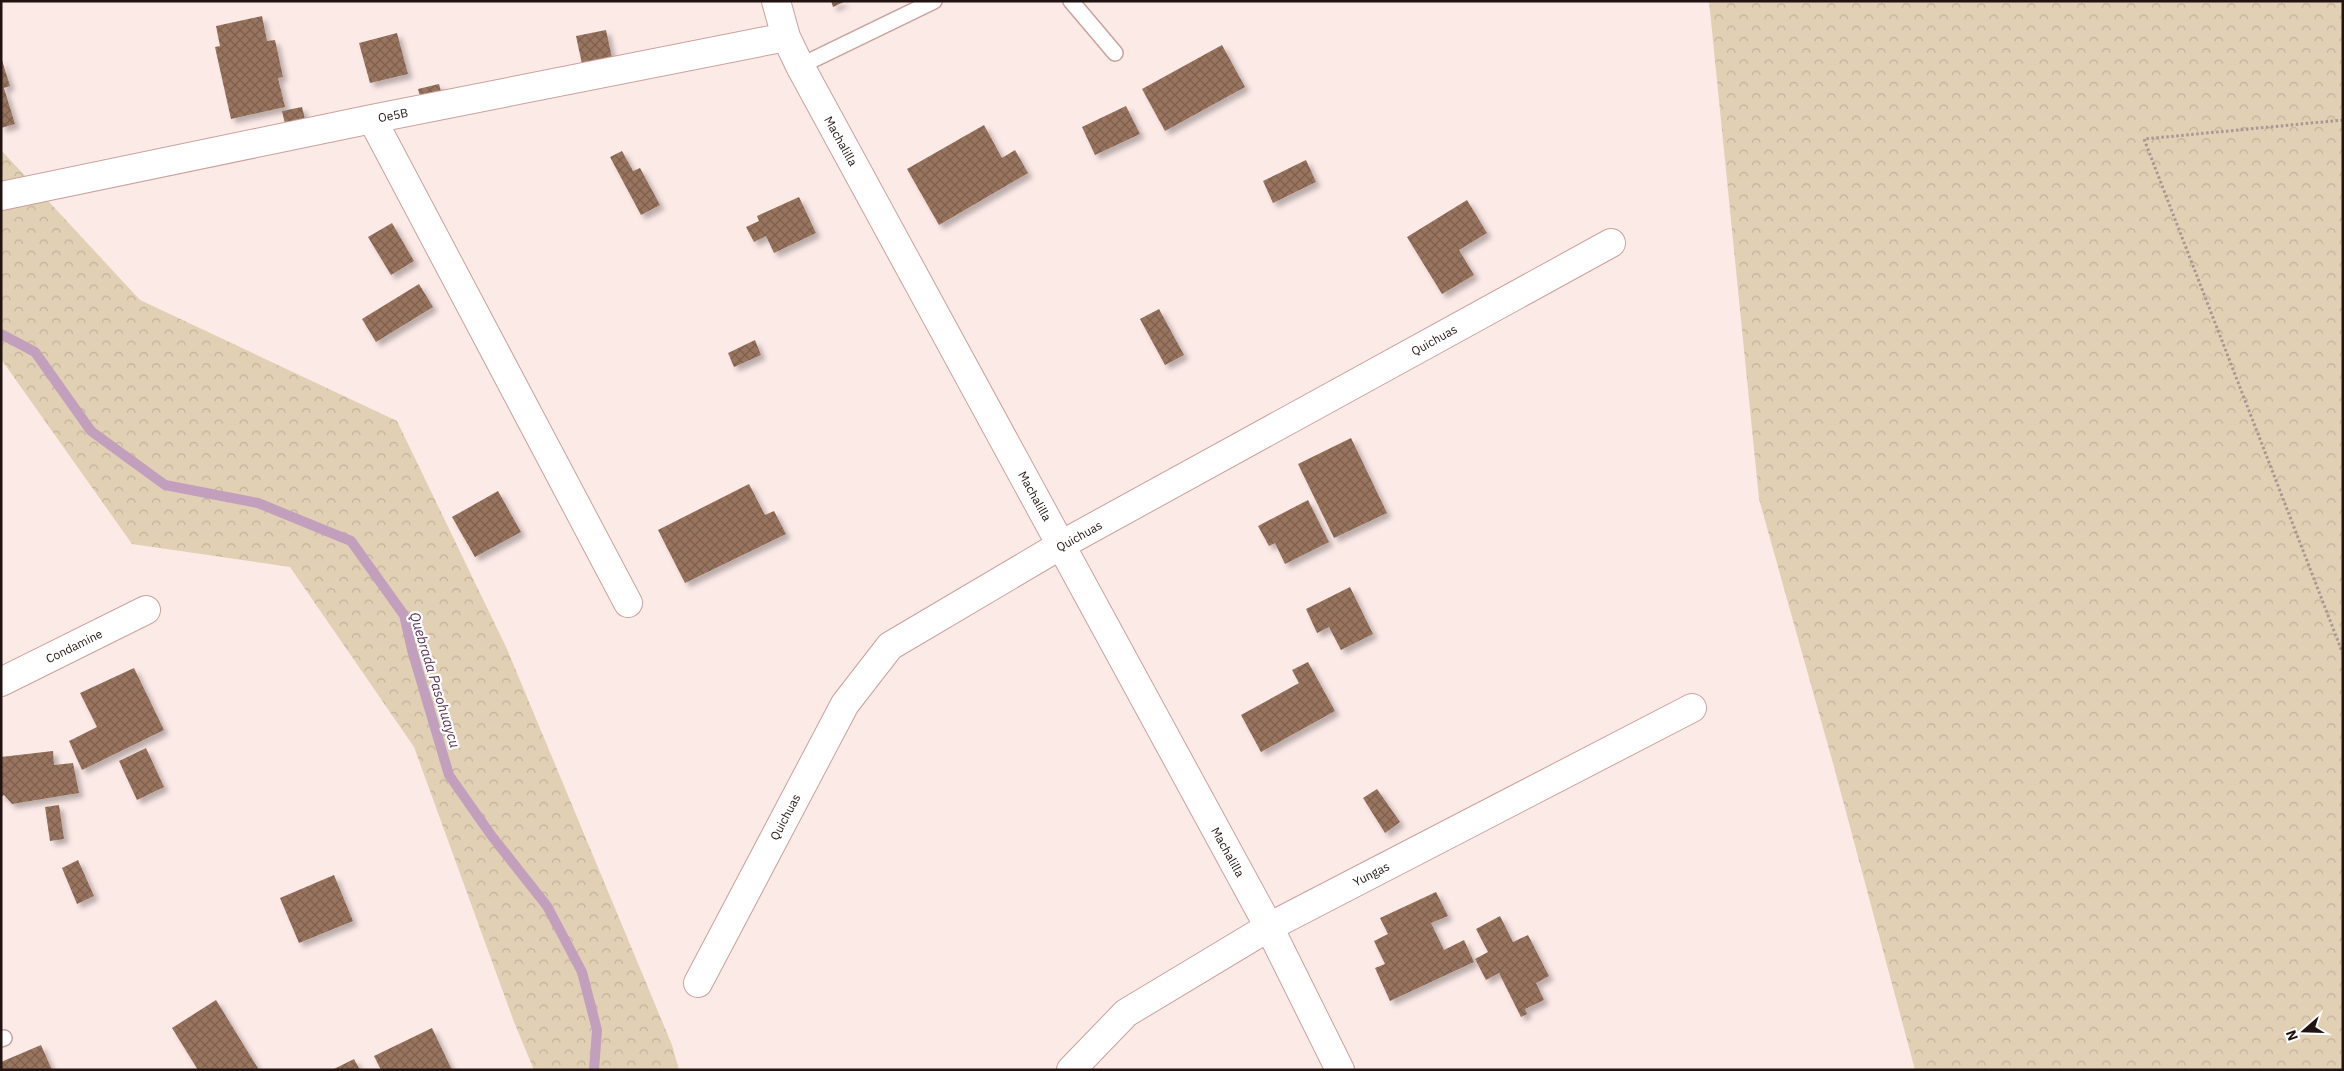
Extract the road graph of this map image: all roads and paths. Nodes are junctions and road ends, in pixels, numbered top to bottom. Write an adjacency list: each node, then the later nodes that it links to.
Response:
1 (776, 1): 4 (street, Machalilla)
2 (934, 1): 6 (lane)
3 (1071, 1): 5 (lane)
4 (786, 37): 6 (street, Machalilla); 7 (street, Oe5B)
5 (1115, 53)
6 (800, 66): 11 (street, Machalilla)
7 (372, 119): 9 (street, Oe5B); 12 (street)
8 (2343, 120): 14 (path)
9 (1, 196)
10 (1611, 242): 11 (street, Quichuas)
11 (1062, 545): 17 (street, Machalilla); 18 (street, Quichuas)
12 (628, 604)
13 (146, 610): 15 (street, Condamine)
14 (2343, 654)
15 (1, 682)
16 (1692, 708): 17 (street, Yungas)
17 (1269, 927): 19 (street, Yungas); 20 (street, Machalilla)
18 (698, 983)
19 (1071, 1070)
20 (1340, 1070)

